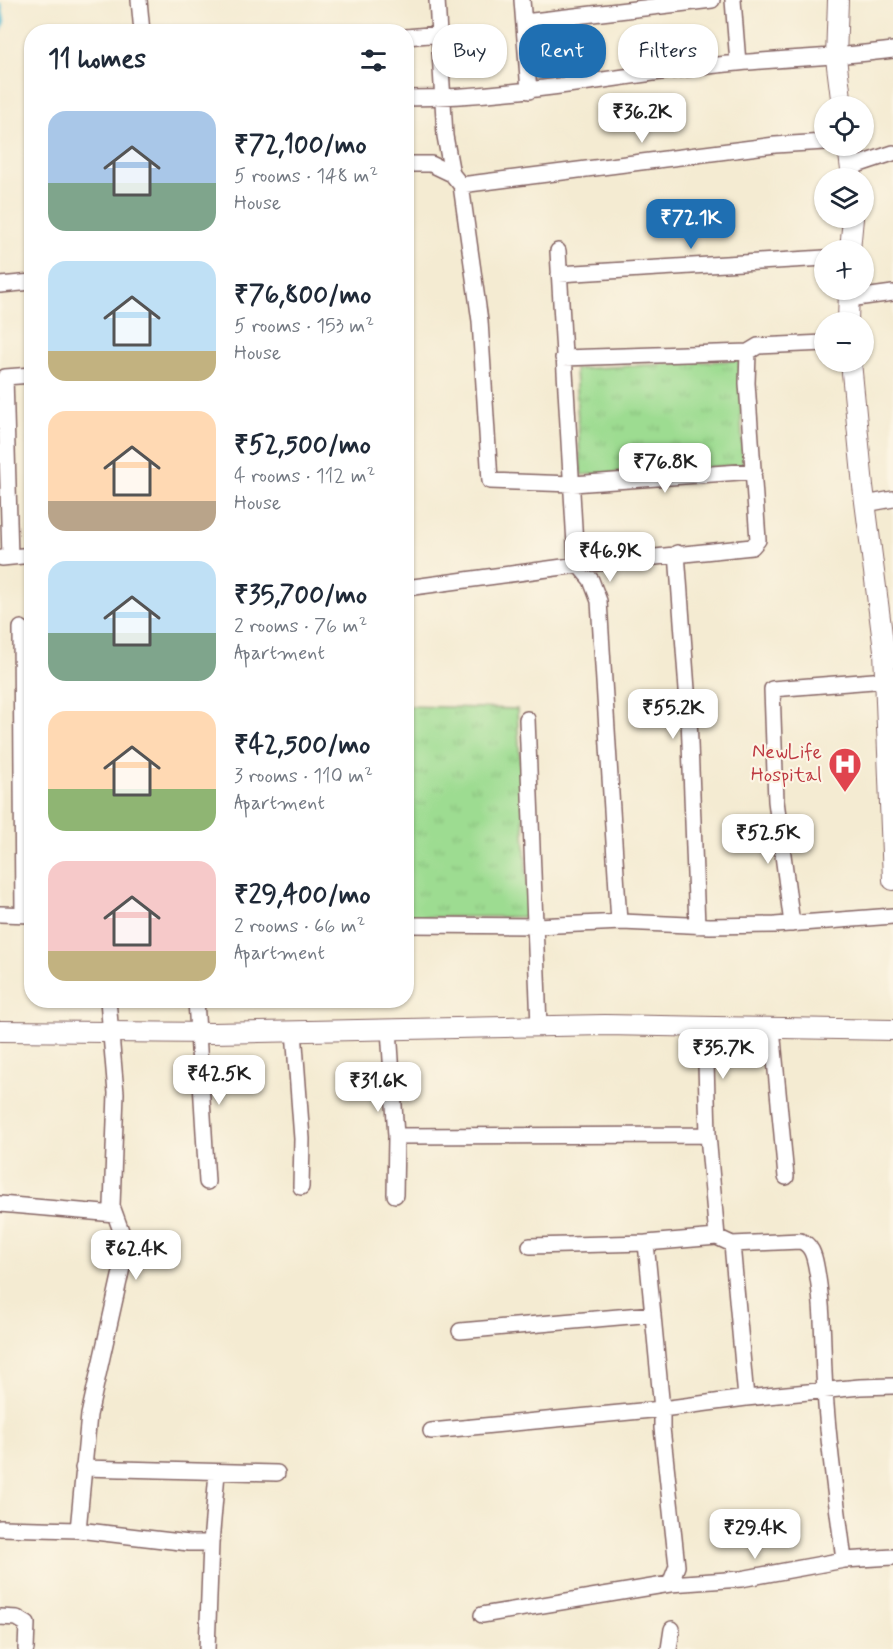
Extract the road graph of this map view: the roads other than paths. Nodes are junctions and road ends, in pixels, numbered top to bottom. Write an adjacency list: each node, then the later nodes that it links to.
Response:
1 (139, 0): 8 (street)
2 (437, 0): 9 (street)
3 (522, 0): 7 (street)
4 (712, 0): 7 (street)
5 (733, 0): 14 (street)
6 (838, 0): 13 (street)
7 (524, 22): 16 (street)
8 (141, 24)
9 (439, 24)
10 (432, 35): 11 (street)
11 (414, 36)
12 (893, 50): 13 (street)
13 (836, 58): 14 (street); 17 (street)
14 (738, 63): 16 (street)
15 (442, 78): 19 (street)
16 (529, 91): 19 (street)
17 (841, 96)
18 (414, 98): 19 (street)
19 (443, 98): 24 (street)
20 (814, 142): 24 (street)
21 (893, 153): 23 (street)
22 (414, 164): 24 (street)
23 (862, 168)
24 (457, 180): 39 (street)
25 (558, 251): 27 (street)
26 (814, 259): 27 (street)
27 (559, 274): 34 (street)
28 (24, 283): 29 (street)
29 (0, 285)
30 (874, 293): 31 (street)
31 (893, 293)
32 (814, 343): 33 (street)
33 (748, 352): 34 (street); 38 (street)
34 (563, 358): 39 (street)
35 (852, 372): 41 (street)
36 (24, 376): 37 (street)
37 (2, 377): 44 (street)
38 (754, 471): 39 (street); 42 (street)
39 (573, 484): 45 (street)
40 (893, 499): 41 (street)
41 (866, 504): 48 (street)
42 (677, 553): 45 (street); 60 (street)
43 (24, 556): 44 (street)
44 (5, 557)
45 (578, 565): 46 (street); 56 (street)
46 (414, 587)
47 (21, 628): 50 (street)
48 (886, 680): 51 (street); 57 (street)
49 (527, 719): 59 (street)
50 (24, 772)
51 (891, 799): 52 (street)
52 (893, 880)
53 (0, 915): 54 (street)
54 (24, 915)
55 (893, 916): 57 (street)
56 (618, 922): 59 (street); 60 (street)
57 (792, 924): 60 (street)
58 (414, 925): 59 (street)
59 (536, 926): 63 (street)
60 (697, 926)
61 (108, 1008): 70 (street)
62 (196, 1008): 71 (street)
63 (539, 1026): 64 (street); 66 (street)
64 (705, 1027): 65 (street); 72 (street)
65 (772, 1028): 67 (street); 74 (street)
66 (389, 1029): 69 (street); 73 (street)
67 (893, 1030)
68 (0, 1031): 70 (street)
69 (294, 1031): 71 (street); 76 (street)
70 (109, 1032): 71 (street); 79 (street)
71 (197, 1033): 75 (street)
72 (708, 1135): 73 (street); 80 (street)
73 (396, 1136): 77 (street)
74 (786, 1177)
75 (207, 1182)
76 (301, 1187)
77 (395, 1195)
78 (0, 1204): 79 (street)
79 (115, 1214): 91 (street)
80 (717, 1237): 81 (street); 82 (street)
81 (646, 1243): 83 (street); 84 (street)
82 (732, 1244): 87 (street); 88 (street)
83 (530, 1246)
84 (653, 1314): 85 (street); 89 (street)
85 (460, 1332)
86 (893, 1386): 87 (street)
87 (825, 1391): 88 (street); 98 (street)
88 (746, 1398): 89 (street)
89 (662, 1409): 90 (street); 99 (street)
90 (431, 1431)
91 (83, 1468): 92 (street); 95 (street)
92 (217, 1473): 93 (street); 96 (street)
93 (277, 1473)
94 (0, 1528): 95 (street)
95 (78, 1530): 96 (street)
96 (211, 1543): 104 (street)
97 (893, 1557): 98 (street)
98 (844, 1560): 99 (street)
99 (670, 1584): 100 (street)
100 (482, 1615)
101 (0, 1617): 103 (street)
102 (672, 1629): 105 (street)
103 (26, 1649)
104 (207, 1649)
105 (669, 1649)

